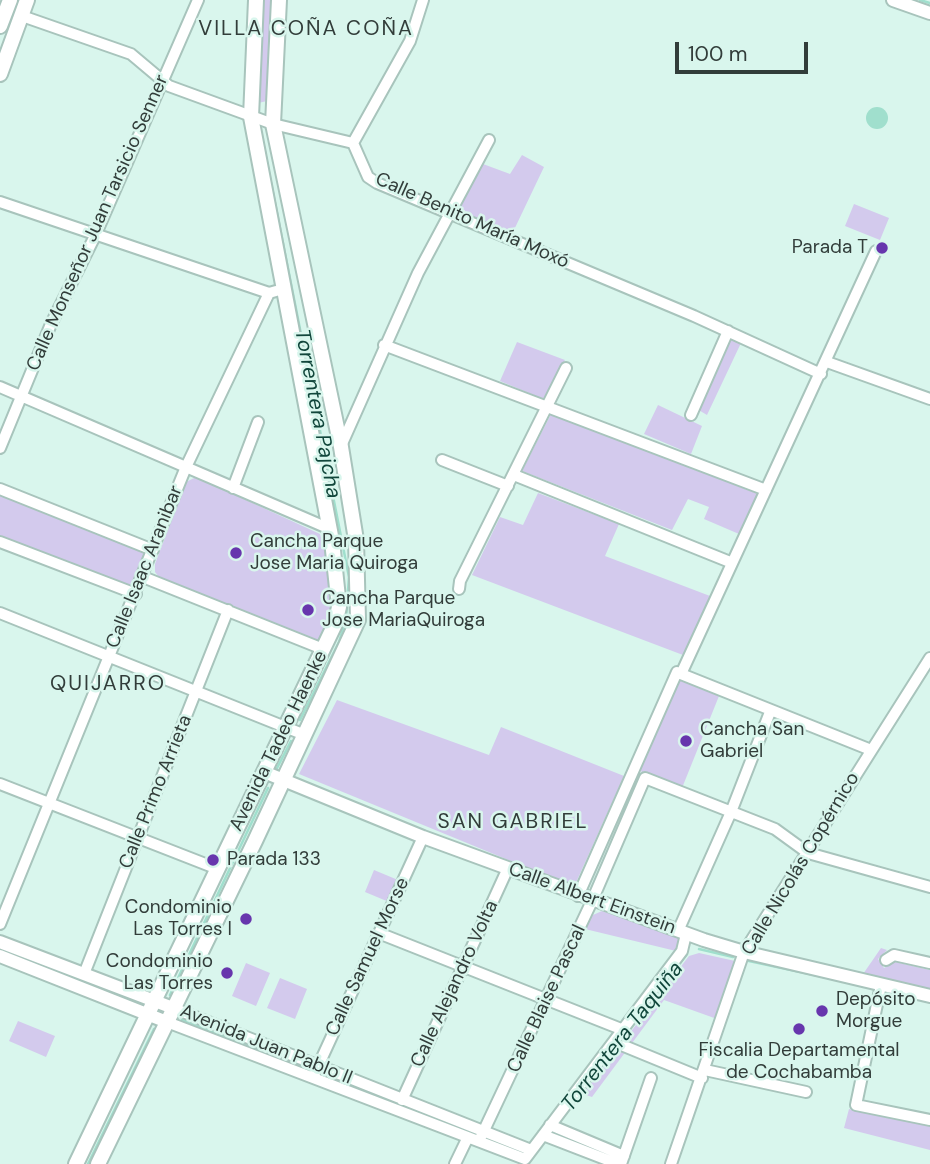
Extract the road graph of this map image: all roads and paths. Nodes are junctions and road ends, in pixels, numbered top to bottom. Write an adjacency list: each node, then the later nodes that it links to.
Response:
1 (10, 0): 10 (main road)
2 (27, 0): 9 (main road)
3 (198, 0): 12 (street, Calle Monseñor Juan Tarsicio Senner)
4 (256, 0): 13 (main road, Avenida Tadeo Haenke)
5 (279, 0): 14 (main road, Avenida Tadeo Haenke)
6 (423, 0): 16 (street)
7 (893, 0): 8 (street)
8 (930, 13)
9 (22, 16): 11 (main road); 12 (street)
10 (0, 26)
11 (0, 74)
12 (163, 81): 13 (street); 19 (street, Calle Monseñor Juan Tarsicio Senner)
13 (251, 117): 14 (street); 21 (main road, Avenida Tadeo Haenke)
14 (273, 124): 16 (street); 33 (main road, Avenida Tadeo Haenke)
15 (489, 141): 18 (street)
16 (353, 143): 18 (street, Calle Benito María Moxó)
17 (0, 202): 19 (street)
18 (448, 214): 22 (street, Calle Benito María Moxó); 23 (street)
19 (95, 236): 21 (street); 28 (street, Calle Monseñor Juan Tarsicio Senner)
20 (876, 251): 24 (street, Calle Blaise Pascal)
21 (276, 291): 36 (street, Calle Isaac Aranibar); 42 (main road, Avenida Tadeo Haenke)
22 (728, 331): 26 (street, Calle Benito María Moxó); 31 (street)
23 (384, 345): 30 (street); 33 (street)
24 (827, 362): 26 (street, Calle Blaise Pascal); 29 (street)
25 (566, 368): 30 (street)
26 (821, 374): 41 (street, Calle Blaise Pascal)
27 (0, 387): 28 (street)
28 (22, 395): 34 (street, Calle Monseñor Juan Tarsicio Senner); 36 (street)
29 (930, 399)
30 (548, 407): 37 (street); 41 (street)
31 (691, 415)
32 (258, 422): 39 (street)
33 (341, 447): 58 (main road, Avenida Tadeo Haenke)
34 (0, 448)
35 (442, 460): 38 (street)
36 (186, 467): 39 (street); 44 (street, Calle Isaac Aranibar)
37 (514, 475): 38 (street); 45 (street)
38 (508, 486): 47 (street)
39 (233, 488): 42 (street)
40 (0, 489): 44 (street)
41 (766, 490): 45 (street, Calle Blaise Pascal)
42 (330, 529): 51 (main road, Avenida Tadeo Haenke)
43 (0, 542): 48 (street)
44 (153, 550): 46 (street, Calle Isaac Aranibar)
45 (730, 562): 54 (street, Calle Blaise Pascal)
46 (143, 577): 48 (street, Calle Isaac Aranibar); 49 (street)
47 (459, 589)
48 (136, 594): 52 (street, Calle Isaac Aranibar)
49 (228, 610): 51 (street); 55 (street, Calle Primo Arrieta)
50 (0, 613): 52 (street)
51 (323, 649): 57 (main road, Avenida Tadeo Haenke)
52 (108, 656): 55 (street); 63 (street, Calle Isaac Aranibar)
53 (930, 658): 59 (street, Calle Nicolás Copérnico)
54 (679, 673): 56 (street); 71 (street, Calle Blaise Pascal)
55 (196, 693): 57 (street); 66 (street, Calle Primo Arrieta)
56 (770, 712): 59 (street); 64 (street)
57 (285, 727): 58 (street); 60 (main road, Avenida Tadeo Haenke)
58 (305, 735): 61 (main road, Avenida Tadeo Haenke)
59 (871, 750): 67 (street, Calle Nicolás Copérnico)
60 (264, 772): 61 (street, Calle Albert Einstein); 69 (main road, Avenida Tadeo Haenke)
61 (284, 781): 65 (street, Calle Albert Einstein); 87 (main road, Avenida Tadeo Haenke)
62 (0, 784): 63 (street)
63 (48, 803): 66 (street); 73 (street, Calle Isaac Aranibar)
64 (731, 812): 67 (street); 72 (street, Calle Blaise Pascal); 74 (street)
65 (424, 837): 68 (street, Calle Albert Einstein); 75 (street, Calle Samuel Morse)
66 (138, 838): 69 (street); 82 (street, Calle Primo Arrieta)
67 (808, 853): 70 (street); 77 (street, Calle Nicolás Copérnico)
68 (508, 868): 71 (street, Calle Albert Einstein); 81 (street, Calle Alejandro Volta)
69 (218, 869): 86 (main road, Avenida Tadeo Haenke)
70 (930, 887)
71 (578, 895): 72 (street, Calle Albert Einstein)
72 (592, 901): 74 (street, Calle Albert Einstein); 85 (street, Calle Blaise Pascal)
73 (0, 924)
74 (682, 932): 77 (street, Calle Albert Einstein); 89 (street)
75 (381, 934): 81 (street); 91 (street, Calle Samuel Morse)
76 (0, 942): 82 (street, Avenida Juan Pablo II)
77 (744, 953): 83 (street, Calle Albert Einstein); 92 (street, Calle Nicolás Copérnico)
78 (0, 956): 86 (street, Avenida Juan Pablo II)
79 (886, 960): 80 (street)
80 (930, 963)
81 (462, 967): 85 (street); 95 (street, Calle Alejandro Volta)
82 (84, 974): 86 (street, Avenida Juan Pablo II)
83 (881, 985): 84 (street, Calle Albert Einstein); 96 (street)
84 (930, 996)
85 (546, 1001): 89 (street); 98 (street, Calle Blaise Pascal)
86 (151, 1007): 87 (street, Avenida Juan Pablo II); 88 (street, Avenida Juan Pablo II); 103 (main road, Avenida Tadeo Haenke)
87 (173, 1008): 88 (main road, Avenida Tadeo Haenke); 91 (street, Avenida Juan Pablo II)
88 (167, 1022): 91 (street, Avenida Juan Pablo II); 104 (main road, Avenida Tadeo Haenke)
89 (621, 1029): 97 (street)
90 (624, 1046): 92 (street)
91 (315, 1071): 95 (street, Avenida Juan Pablo II); 100 (street, Avenida Juan Pablo II)
92 (703, 1074): 94 (street); 106 (street, Calle Nicolás Copérnico)
93 (652, 1078): 102 (street)
94 (806, 1092)
95 (402, 1100): 98 (street, Avenida Juan Pablo II)
96 (930, 1120)
97 (550, 1125): 99 (street); 102 (street)
98 (485, 1131): 100 (street, Calle Blaise Pascal); 101 (street, Avenida Juan Pablo II)
99 (543, 1135): 101 (street); 102 (street)
100 (473, 1139): 101 (street, Avenida Juan Pablo II); 105 (street, Calle Blaise Pascal)
101 (528, 1154)
102 (621, 1161)
103 (76, 1164)
104 (98, 1164)
105 (455, 1164)
106 (671, 1164)

